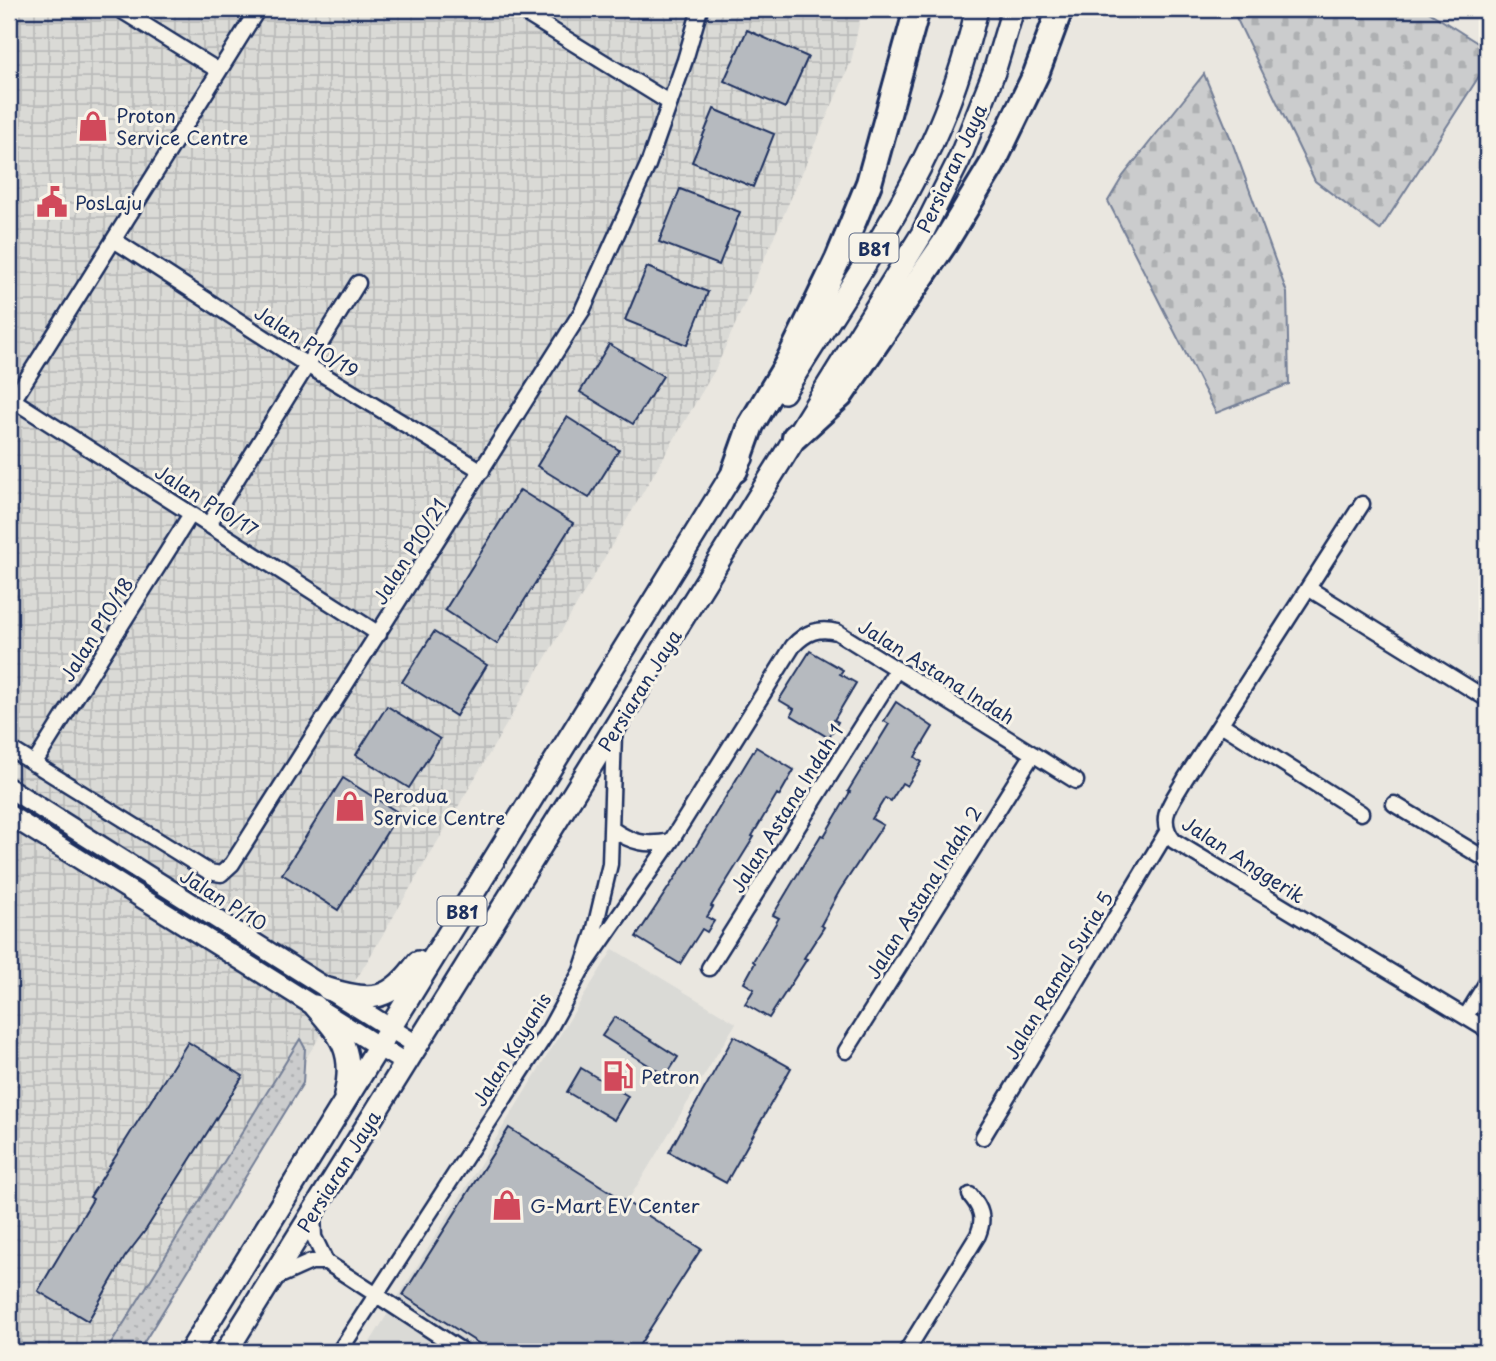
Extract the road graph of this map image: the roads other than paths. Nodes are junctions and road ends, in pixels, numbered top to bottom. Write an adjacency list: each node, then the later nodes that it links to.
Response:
1 (119, 9): 9 (street)
2 (258, 9): 9 (street)
3 (518, 9): 10 (street)
4 (700, 9): 10 (street, Jalan P10/21)
5 (917, 9): 16 (highway)
6 (977, 9): 16 (main road, Persiaran Jaya / B81)
7 (1013, 9): 15 (main road, Persiaran Jaya / B81)
8 (1059, 9): 15 (highway)
9 (219, 71): 11 (street)
10 (670, 103): 17 (street, Jalan P10/21)
11 (114, 240): 13 (street, Jalan P10/19); 14 (street)
12 (358, 283): 13 (street)
13 (307, 365): 17 (street, Jalan P10/19); 20 (street)
14 (11, 403): 19 (street, Jalan P10/17)
15 (795, 437): 26 (main road, Persiaran Jaya / B81)
16 (734, 470): 38 (main road, Persiaran Jaya / B81)
17 (482, 471): 22 (street, Jalan P10/21)
18 (1362, 504): 21 (street, Jalan Anggerik)
19 (191, 513): 20 (street, Jalan P10/17); 29 (street, Jalan P10/18)
20 (209, 524): 22 (street, Jalan P10/17)
21 (1308, 588): 24 (street); 25 (street, Jalan Anggerik)
22 (379, 634): 29 (street, Jalan P10/21)
23 (897, 669): 28 (street, Jalan Astana Indah); 37 (street, Jalan Astana Indah); 40 (street, Jalan Astana Indah 1)
24 (1487, 699)
25 (1222, 724): 33 (street); 36 (street, Jalan Anggerik)
26 (614, 731): 35 (street, Jalan Kayanis); 47 (main road, Persiaran Jaya / B81)
27 (9, 748): 29 (street, Jalan P10/21)
28 (1032, 754): 30 (street, Jalan Astana Indah); 49 (street, Jalan Astana Indah 2)
29 (34, 764)
30 (1076, 781)
31 (9, 788): 43 (street, Jalan P/10)
32 (1394, 804): 39 (street)
33 (1361, 813)
34 (9, 815): 43 (street, Jalan P/10)
35 (612, 830): 37 (street); 41 (street, Jalan Kayanis)
36 (1167, 832): 44 (street, Jalan Anggerik); 52 (street, Jalan Ramal Suria 5)
37 (671, 841): 41 (street, Jalan Astana Indah)
38 (498, 851): 43 (main road); 45 (main road, Persiaran Jaya / B81)
39 (1487, 860)
40 (709, 968)
41 (581, 971): 57 (street, Jalan Kayanis)
42 (1487, 982): 44 (street)
43 (321, 997): 45 (street, Jalan P/10); 48 (street, Jalan P/10); 51 (main road)
44 (1466, 1016): 46 (street, Jalan Anggerik)
45 (391, 1029): 47 (street, Jalan P/10); 48 (main road, Persiaran Jaya / B81)
46 (1487, 1030)
47 (417, 1045): 50 (main road, Persiaran Jaya / B81)
48 (380, 1048): 50 (street, Jalan P/10); 51 (main road, Persiaran Jaya / B81)
49 (846, 1051)
50 (405, 1063): 54 (main road, Persiaran Jaya / B81)
51 (338, 1117): 58 (main road, Persiaran Jaya / B81)
52 (983, 1138)
53 (970, 1195): 62 (street)
54 (314, 1210): 55 (street); 56 (main road, Persiaran Jaya / B81)
55 (326, 1262): 56 (street); 57 (street)
56 (270, 1281): 59 (main road, Persiaran Jaya / B81)
57 (376, 1295): 60 (street, Jalan Kayanis); 61 (street)
58 (190, 1352)
59 (226, 1352)
60 (339, 1352)
61 (464, 1352)
62 (906, 1352)

